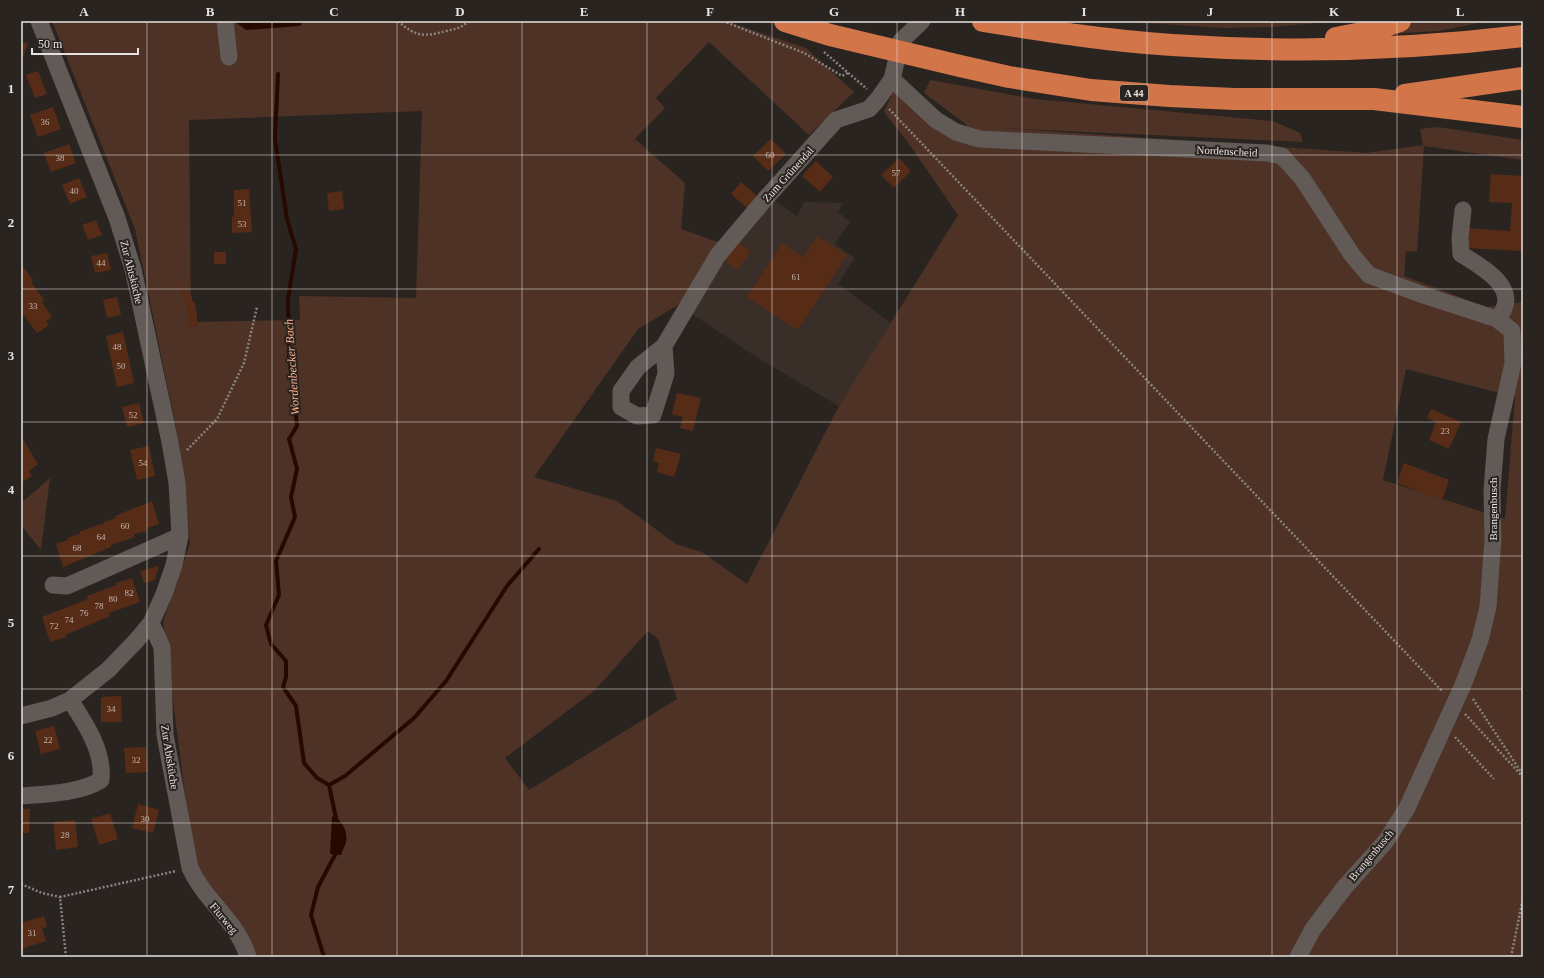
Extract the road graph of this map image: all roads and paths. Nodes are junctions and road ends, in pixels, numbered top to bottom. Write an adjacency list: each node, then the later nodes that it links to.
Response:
1 (38, 21): 25 (street, Zur Abtsküche)
2 (225, 21): 13 (street)
3 (398, 21): 4 (path)
4 (468, 21)
5 (723, 21): 14 (path)
6 (785, 21): 18 (highway, A 44)
7 (922, 21): 16 (street, Zum Grünendal)
8 (983, 21): 11 (highway)
9 (1400, 21): 11 (highway)
10 (1523, 36): 11 (highway)
11 (1253, 48)
12 (821, 50): 14 (path)
13 (229, 57)
14 (848, 73): 17 (path)
15 (1523, 78): 18 (highway, A 44)
16 (892, 79): 17 (street, Zum Grünendal); 22 (street, Nordenscheid)
17 (878, 99): 24 (street, Zum Grünendal); 30 (path)
18 (1374, 100): 19 (highway)
19 (1523, 117)
20 (1463, 210): 22 (street)
21 (257, 307): 25 (path)
22 (1497, 319): 23 (street, Nordenscheid)
23 (1512, 331): 29 (street, Brangenbusch)
24 (664, 346)
25 (173, 458): 26 (street, Zur Abtsküche)
26 (180, 536): 27 (street); 28 (street, Zur Abtsküche)
27 (53, 585)
28 (151, 623): 31 (street, Zur Abtsküche); 38 (street, Zur Abtsküche)
29 (1463, 685): 34 (street, Brangenbusch); 35 (path)
30 (1445, 694)
31 (70, 700): 33 (street, Zur Abtsküche); 37 (street)
32 (1461, 710): 35 (path)
33 (21, 716)
34 (1445, 726): 36 (path); 44 (street, Brangenbusch)
35 (1523, 776)
36 (1494, 779)
37 (21, 796)
38 (193, 875): 40 (path); 43 (street, Flurweg)
39 (21, 884): 40 (path)
40 (60, 897): 42 (path)
41 (1523, 898): 45 (path)
42 (66, 957)
43 (248, 957)
44 (1298, 957)
45 (1511, 957)

